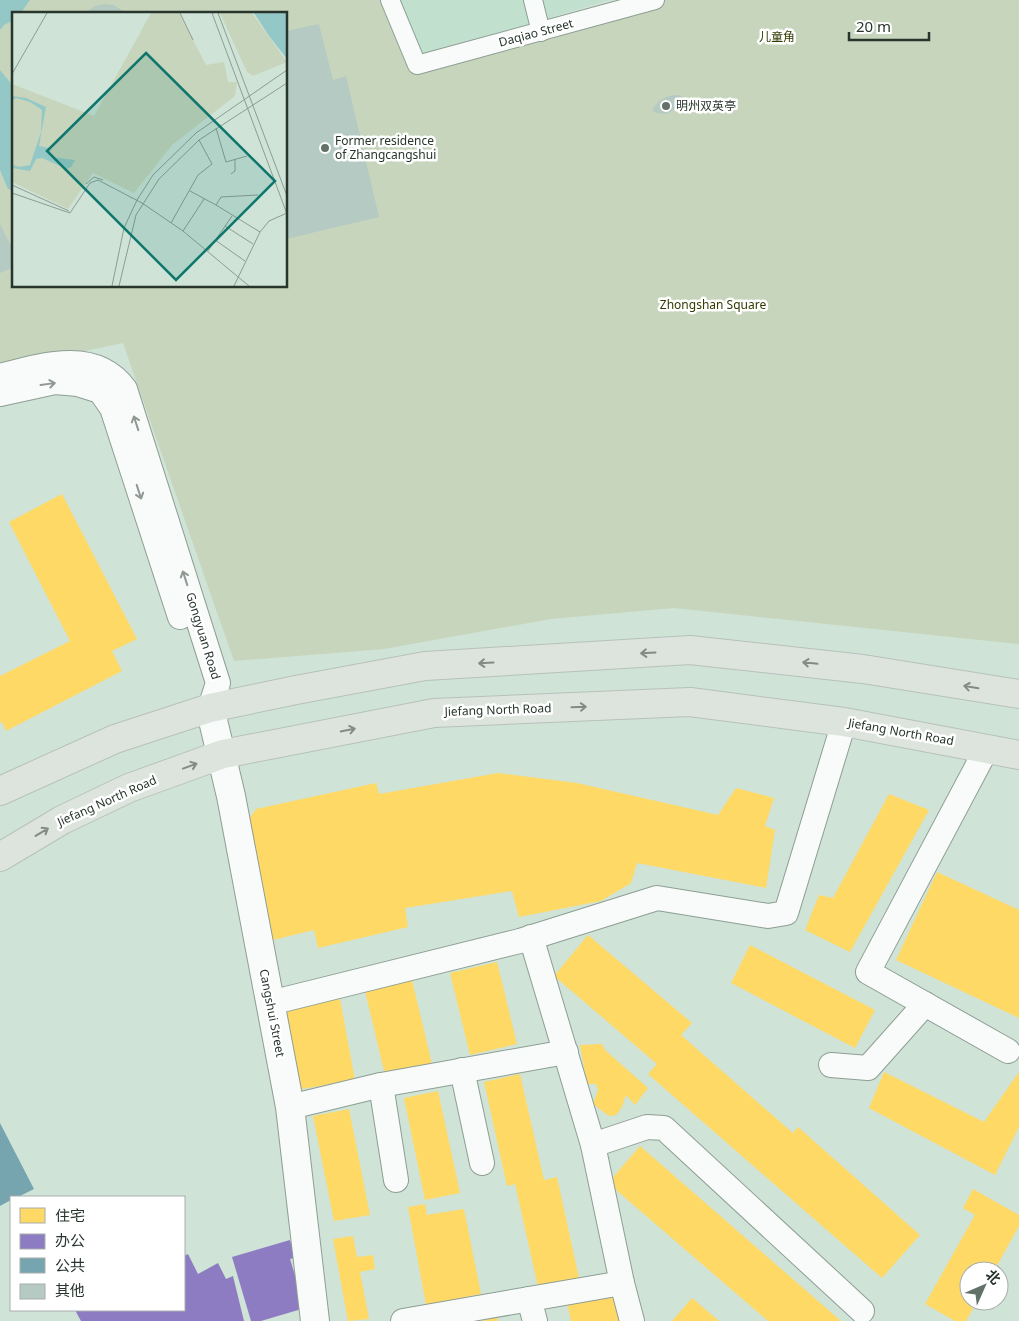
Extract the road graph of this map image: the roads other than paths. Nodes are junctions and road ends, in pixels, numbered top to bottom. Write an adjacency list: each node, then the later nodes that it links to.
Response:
1 (390, 0): 4 (street, Daqiao Street)
2 (534, 0): 4 (street)
3 (655, 0): 4 (street, Daqiao Street)
4 (541, 32)
5 (0, 376): 8 (street, Gongyuan Road, one-way to 5)
6 (0, 394): 8 (street, Gongyuan Road, one-way to 8)
7 (1019, 694): 8 (main road, one-way to 8)
8 (210, 708): 11 (street, Cangshui Street); 13 (main road)
9 (844, 722): 10 (main road, Jiefang North Road); 11 (main road, Jiefang North Road, one-way to 9); 15 (street)
10 (987, 748): 12 (main road, Jiefang North Road); 17 (street)
11 (223, 754): 14 (main road, Jiefang North Road, one-way to 11); 16 (street, Cangshui Street)
12 (1019, 755)
13 (0, 792)
14 (0, 857)
15 (531, 937): 16 (street); 19 (street)
16 (270, 1003): 23 (street, Cangshui Street)
17 (925, 1004): 18 (street); 20 (street)
18 (1008, 1051)
19 (566, 1052): 21 (street); 24 (street)
20 (831, 1065)
21 (462, 1070): 22 (street); 25 (street)
22 (380, 1085): 23 (street); 26 (street)
23 (290, 1106): 31 (street, Cangshui Street)
24 (593, 1145): 27 (street); 29 (street)
25 (482, 1163)
26 (396, 1180)
27 (622, 1283): 28 (street); 32 (street)
28 (532, 1310): 30 (street)
29 (862, 1311)
30 (408, 1320)
31 (315, 1321)
32 (632, 1321)

